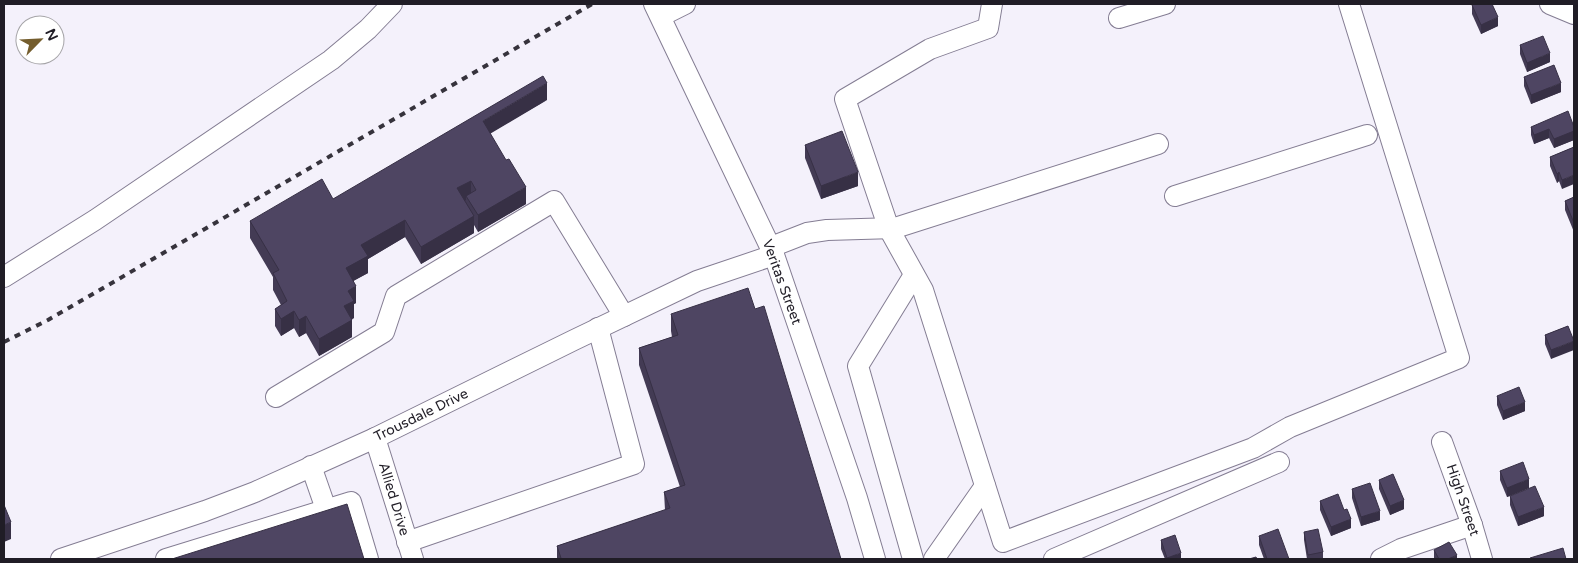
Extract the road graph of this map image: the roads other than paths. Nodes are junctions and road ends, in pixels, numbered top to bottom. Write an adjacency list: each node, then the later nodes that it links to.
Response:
1 (392, 4): 16 (street)
2 (685, 4): 7 (street)
3 (992, 4): 13 (street)
4 (1165, 4): 9 (street)
5 (1350, 4): 24 (street)
6 (1550, 4): 8 (street)
7 (658, 10): 14 (street, Veritas Street)
8 (1574, 14)
9 (1119, 18)
10 (1368, 135): 12 (street)
11 (1158, 144): 13 (street, Trousdale Drive)
12 (1174, 196)
13 (889, 229): 14 (street, Trousdale Drive); 15 (street)
14 (772, 251): 17 (street, Trousdale Drive); 31 (street, Veritas Street)
15 (914, 275): 24 (street); 32 (street)
16 (4, 277)
17 (624, 316): 18 (street, Trousdale Drive); 19 (street)
18 (598, 328): 20 (street, Trousdale Drive); 27 (street)
19 (276, 396)
20 (375, 438): 23 (street, Trousdale Drive); 27 (street, Allied Drive)
21 (1442, 442): 26 (street, High Street)
22 (1279, 462): 34 (street)
23 (311, 466): 25 (street); 28 (street, Trousdale Drive)
24 (985, 486): 33 (street)
25 (326, 509): 29 (street); 30 (street)
26 (1472, 525): 35 (street); 36 (street, High Street)
27 (410, 551)
28 (61, 559)
29 (166, 559)
30 (368, 559)
31 (876, 559)
32 (913, 559)
33 (934, 559)
34 (1054, 559)
35 (1381, 559)
36 (1482, 559)

